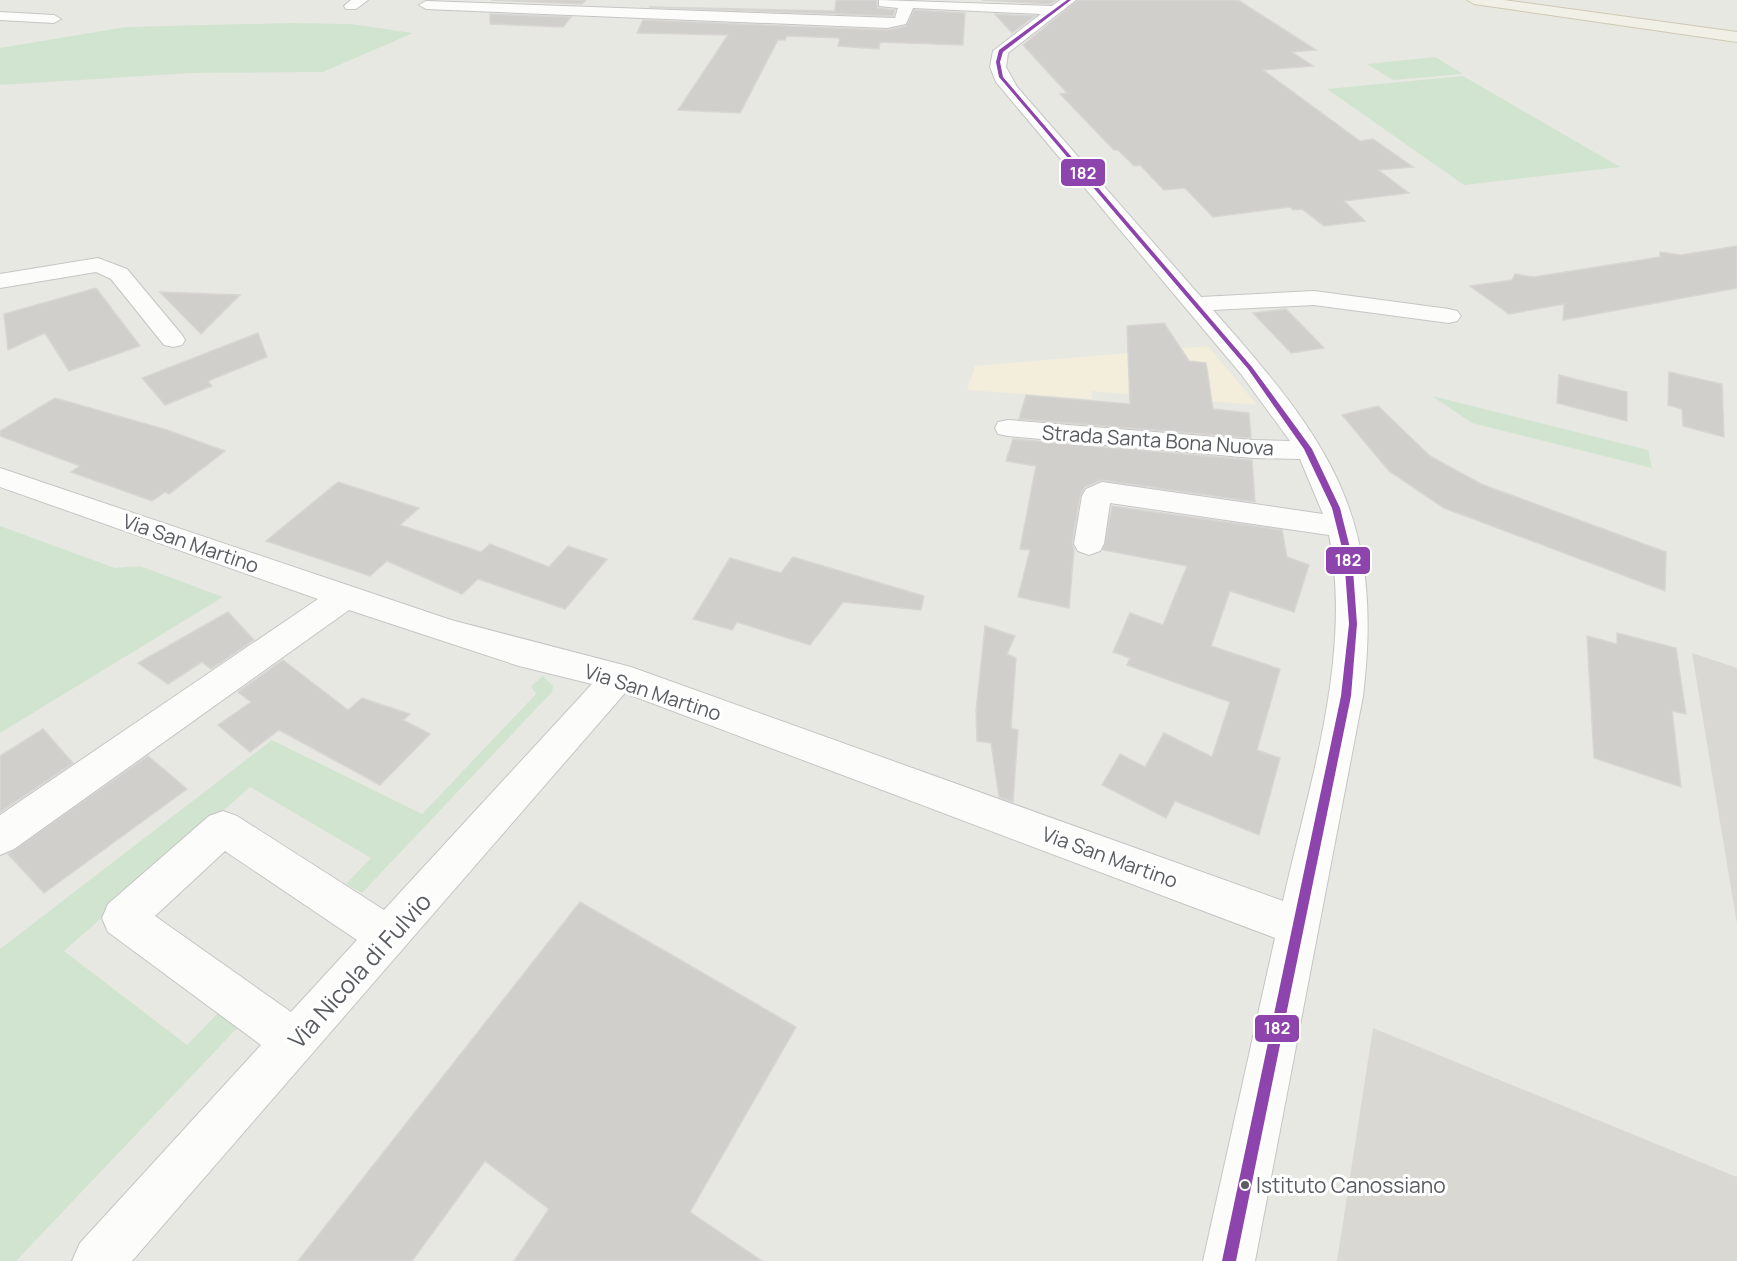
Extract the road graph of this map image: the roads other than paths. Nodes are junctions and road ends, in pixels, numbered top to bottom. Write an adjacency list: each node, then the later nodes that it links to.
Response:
1 (1474, 0): 8 (main road)
2 (873, 3): 3 (street)
3 (907, 4): 4 (street); 5 (street)
4 (426, 5)
5 (1062, 5): 10 (street, Strada Santa Bona Nuova)
6 (0, 16): 7 (street)
7 (54, 19)
8 (1737, 37)
9 (0, 281): 12 (street)
10 (1195, 304): 11 (street); 14 (street, Strada Santa Bona Nuova)
11 (1449, 316)
12 (173, 340)
13 (1008, 428): 14 (street, Strada Santa Bona Nuova)
14 (1308, 450): 16 (street, Strada Santa Bona Nuova)
15 (0, 477): 18 (street, Via San Martino)
16 (1342, 527): 17 (street); 21 (street, Strada Santa Bona Nuova)
17 (1089, 544)
18 (346, 596): 19 (street, Via San Martino); 20 (street)
19 (619, 677): 21 (street, Via San Martino); 22 (street, Via Nicola di Fulvio)
20 (0, 837)
21 (1300, 927): 25 (street, Strada Santa Bona Nuova)
22 (388, 937): 23 (street, Via Nicola di Fulvio); 23 (street)
23 (294, 1042): 24 (street, Via Nicola di Fulvio)
24 (98, 1261)
25 (1229, 1261)

